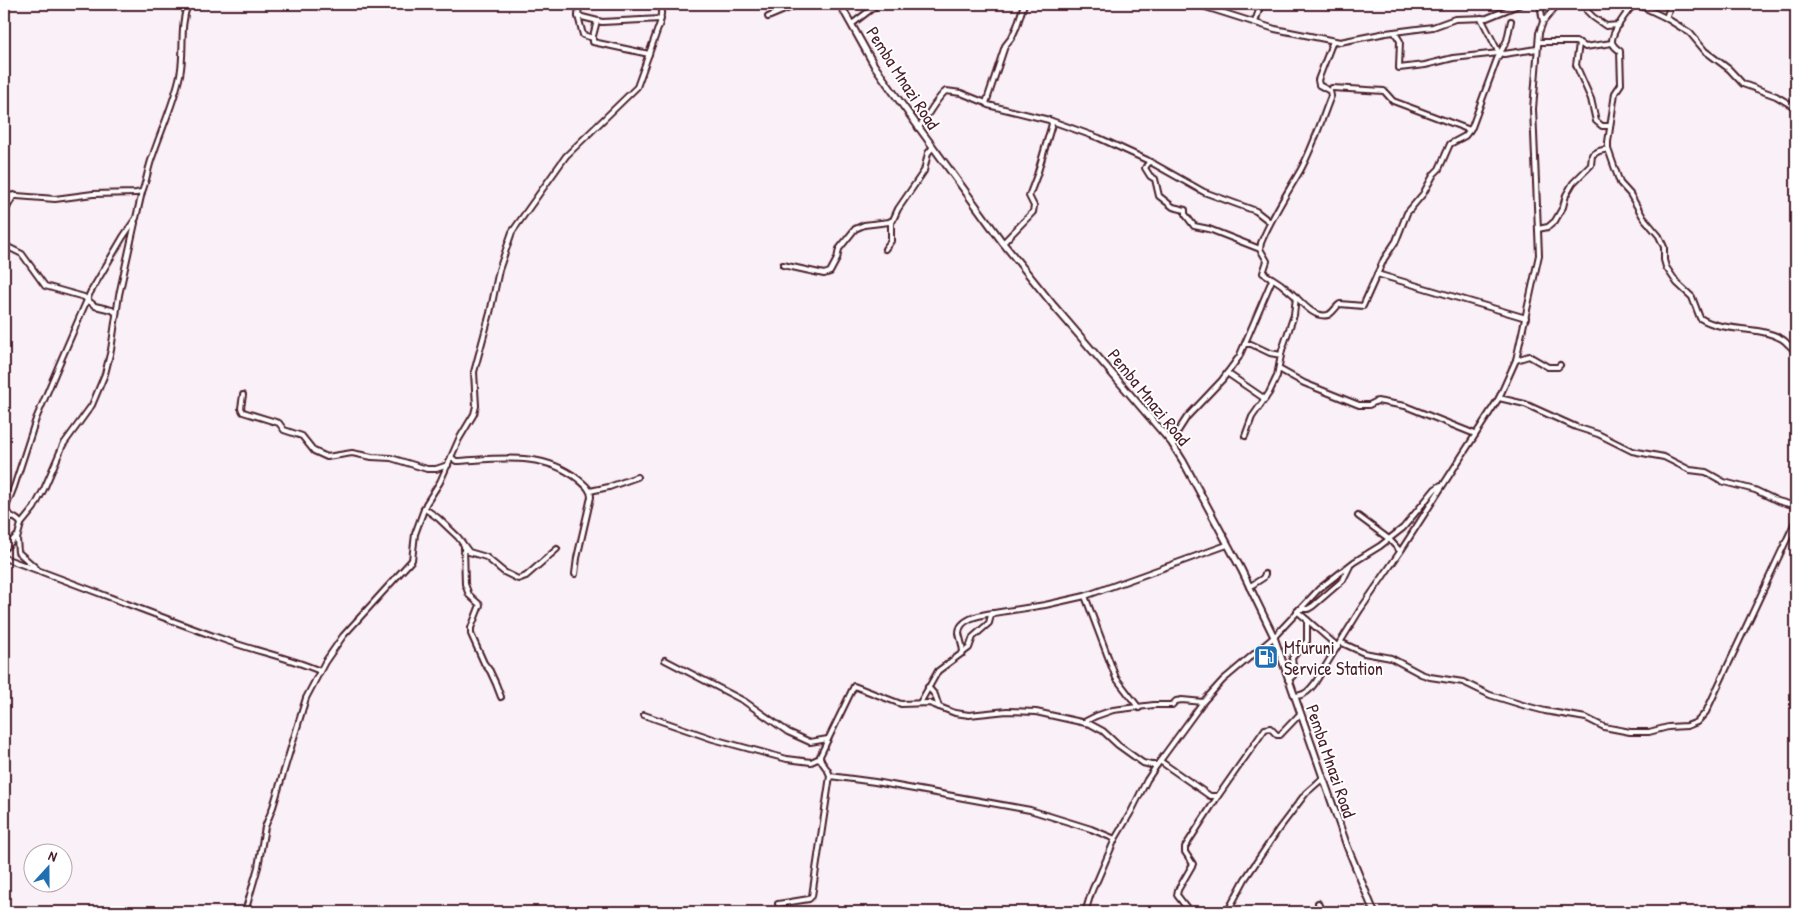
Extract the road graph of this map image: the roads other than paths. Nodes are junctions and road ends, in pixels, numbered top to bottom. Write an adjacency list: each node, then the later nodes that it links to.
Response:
1 (188, 4): 49 (street)
2 (566, 4): 16 (street)
3 (662, 4): 22 (street)
4 (799, 4): 19 (street)
5 (840, 4): 28 (main road, Pemba Mnazi Road)
6 (878, 4): 28 (street)
7 (1024, 4): 40 (street)
8 (1196, 4): 25 (street)
9 (1261, 4): 25 (street)
10 (1521, 4): 20 (street)
11 (1540, 4): 26 (street)
12 (1558, 4): 26 (street)
13 (1585, 4): 29 (street)
14 (1636, 4): 21 (street); 29 (street)
15 (1671, 4): 21 (street)
16 (579, 5): 18 (street)
17 (4, 15): 27 (street)
18 (578, 16): 23 (street); 31 (street)
19 (768, 17)
20 (1481, 18): 30 (street); 37 (street)
21 (1666, 18): 41 (street)
22 (661, 19): 23 (street); 38 (street)
23 (597, 21): 31 (street)
24 (1511, 21): 37 (street)
25 (1255, 22): 32 (street)
26 (1543, 22): 33 (street)
27 (4, 24)
28 (852, 24): 44 (main road, Pemba Mnazi Road)
29 (1619, 25): 35 (street)
30 (1395, 33): 32 (street); 37 (street)
31 (593, 38): 38 (street)
32 (1333, 41): 55 (street)
33 (1538, 42): 34 (street); 36 (street)
34 (1578, 43): 35 (street); 43 (street)
35 (1612, 43): 43 (street)
36 (1538, 49): 37 (street); 56 (street)
37 (1500, 53): 45 (street)
38 (649, 54): 81 (street)
39 (1332, 88): 45 (street)
40 (986, 103): 42 (street); 44 (street)
41 (1796, 108)
42 (1051, 121): 48 (street); 57 (street)
43 (1610, 126): 47 (street)
44 (918, 128): 46 (main road, Pemba Mnazi Road)
45 (1470, 130): 62 (street)
46 (933, 147): 54 (street); 57 (main road, Pemba Mnazi Road)
47 (1608, 149): 56 (street); 69 (street)
48 (1149, 162): 55 (street); 60 (street)
49 (142, 192): 50 (street); 53 (street)
50 (14, 195): 51 (street); 52 (street)
51 (4, 196)
52 (4, 213)
53 (136, 218): 65 (street); 66 (street)
54 (892, 222): 59 (street); 61 (street)
55 (1270, 222): 60 (street)
56 (1538, 229): 67 (street)
57 (1003, 243): 80 (main road, Pemba Mnazi Road)
58 (4, 245): 65 (street)
59 (885, 249)
60 (1260, 249): 63 (street)
61 (783, 265)
62 (1378, 274): 64 (street); 67 (street)
63 (1270, 277): 64 (street); 68 (street)
64 (1296, 298): 70 (street)
65 (88, 300): 66 (street); 88 (street)
66 (116, 313): 91 (street)
67 (1526, 318): 71 (street)
68 (1245, 344): 70 (street); 74 (street)
69 (1796, 352)
70 (1281, 356): 73 (street)
71 (1516, 360): 72 (street); 76 (street)
72 (1560, 365)
73 (1279, 369): 77 (street); 78 (street)
74 (1227, 373): 77 (street); 80 (street)
75 (243, 395): 82 (street)
76 (1499, 398): 78 (street); 86 (street)
77 (1265, 399): 79 (street)
78 (1475, 434): 84 (street)
79 (1245, 436)
80 (1171, 442): 94 (main road, Pemba Mnazi Road)
81 (451, 458): 82 (street); 85 (street)
82 (448, 465): 87 (street)
83 (637, 477): 85 (street)
84 (1442, 485): 93 (street); 98 (street)
85 (590, 491): 102 (street)
86 (1796, 506)
87 (424, 508): 95 (street); 113 (street)
88 (4, 510): 91 (street)
89 (1358, 516): 93 (street)
90 (1796, 520): 110 (street)
91 (21, 524): 92 (street)
92 (17, 536): 96 (street); 101 (street)
93 (1389, 539): 98 (street); 100 (street)
94 (1227, 544): 104 (main road, Pemba Mnazi Road); 105 (street)
95 (464, 547): 97 (street); 117 (street)
96 (4, 549)
97 (557, 549)
98 (1400, 551): 110 (street)
99 (4, 558): 101 (street)
100 (1351, 564): 106 (street); 106 (street)
101 (38, 570): 113 (street)
102 (576, 574)
103 (1264, 574): 104 (street)
104 (1249, 587): 109 (main road, Pemba Mnazi Road)
105 (1085, 596): 107 (street); 121 (street)
106 (1298, 610): 108 (street); 109 (street)
107 (992, 613): 111 (street); 111 (street)
108 (1307, 620): 110 (street); 114 (street)
109 (1274, 637): 114 (main road, Pemba Mnazi Road); 118 (street)
110 (1338, 644): 116 (street)
111 (963, 653): 115 (street)
112 (665, 660): 125 (street)
113 (320, 671): 134 (street)
114 (1288, 680): 116 (main road, Pemba Mnazi Road)
115 (928, 687): 119 (street); 120 (street)
116 (1294, 696): 123 (main road, Pemba Mnazi Road)
117 (501, 697)
118 (1203, 702): 121 (street); 127 (street)
119 (920, 703): 120 (street); 125 (street)
120 (939, 707): 124 (street)
121 (1139, 708): 124 (street)
122 (644, 714): 126 (street)
123 (1300, 714): 129 (main road, Pemba Mnazi Road); 130 (street)
124 (1084, 722): 127 (street)
125 (828, 739): 126 (street)
126 (820, 758): 128 (street)
127 (1158, 763): 130 (street); 131 (street)
128 (830, 776): 131 (street); 133 (street)
129 (1323, 778): 137 (street); 139 (main road, Pemba Mnazi Road)
130 (1218, 796): 136 (street)
131 (1115, 839): 135 (street)
132 (1318, 903): 138 (street)
133 (778, 904)
134 (245, 912)
135 (1085, 912)
136 (1190, 912)
137 (1231, 912)
138 (1322, 912)
139 (1373, 912)

